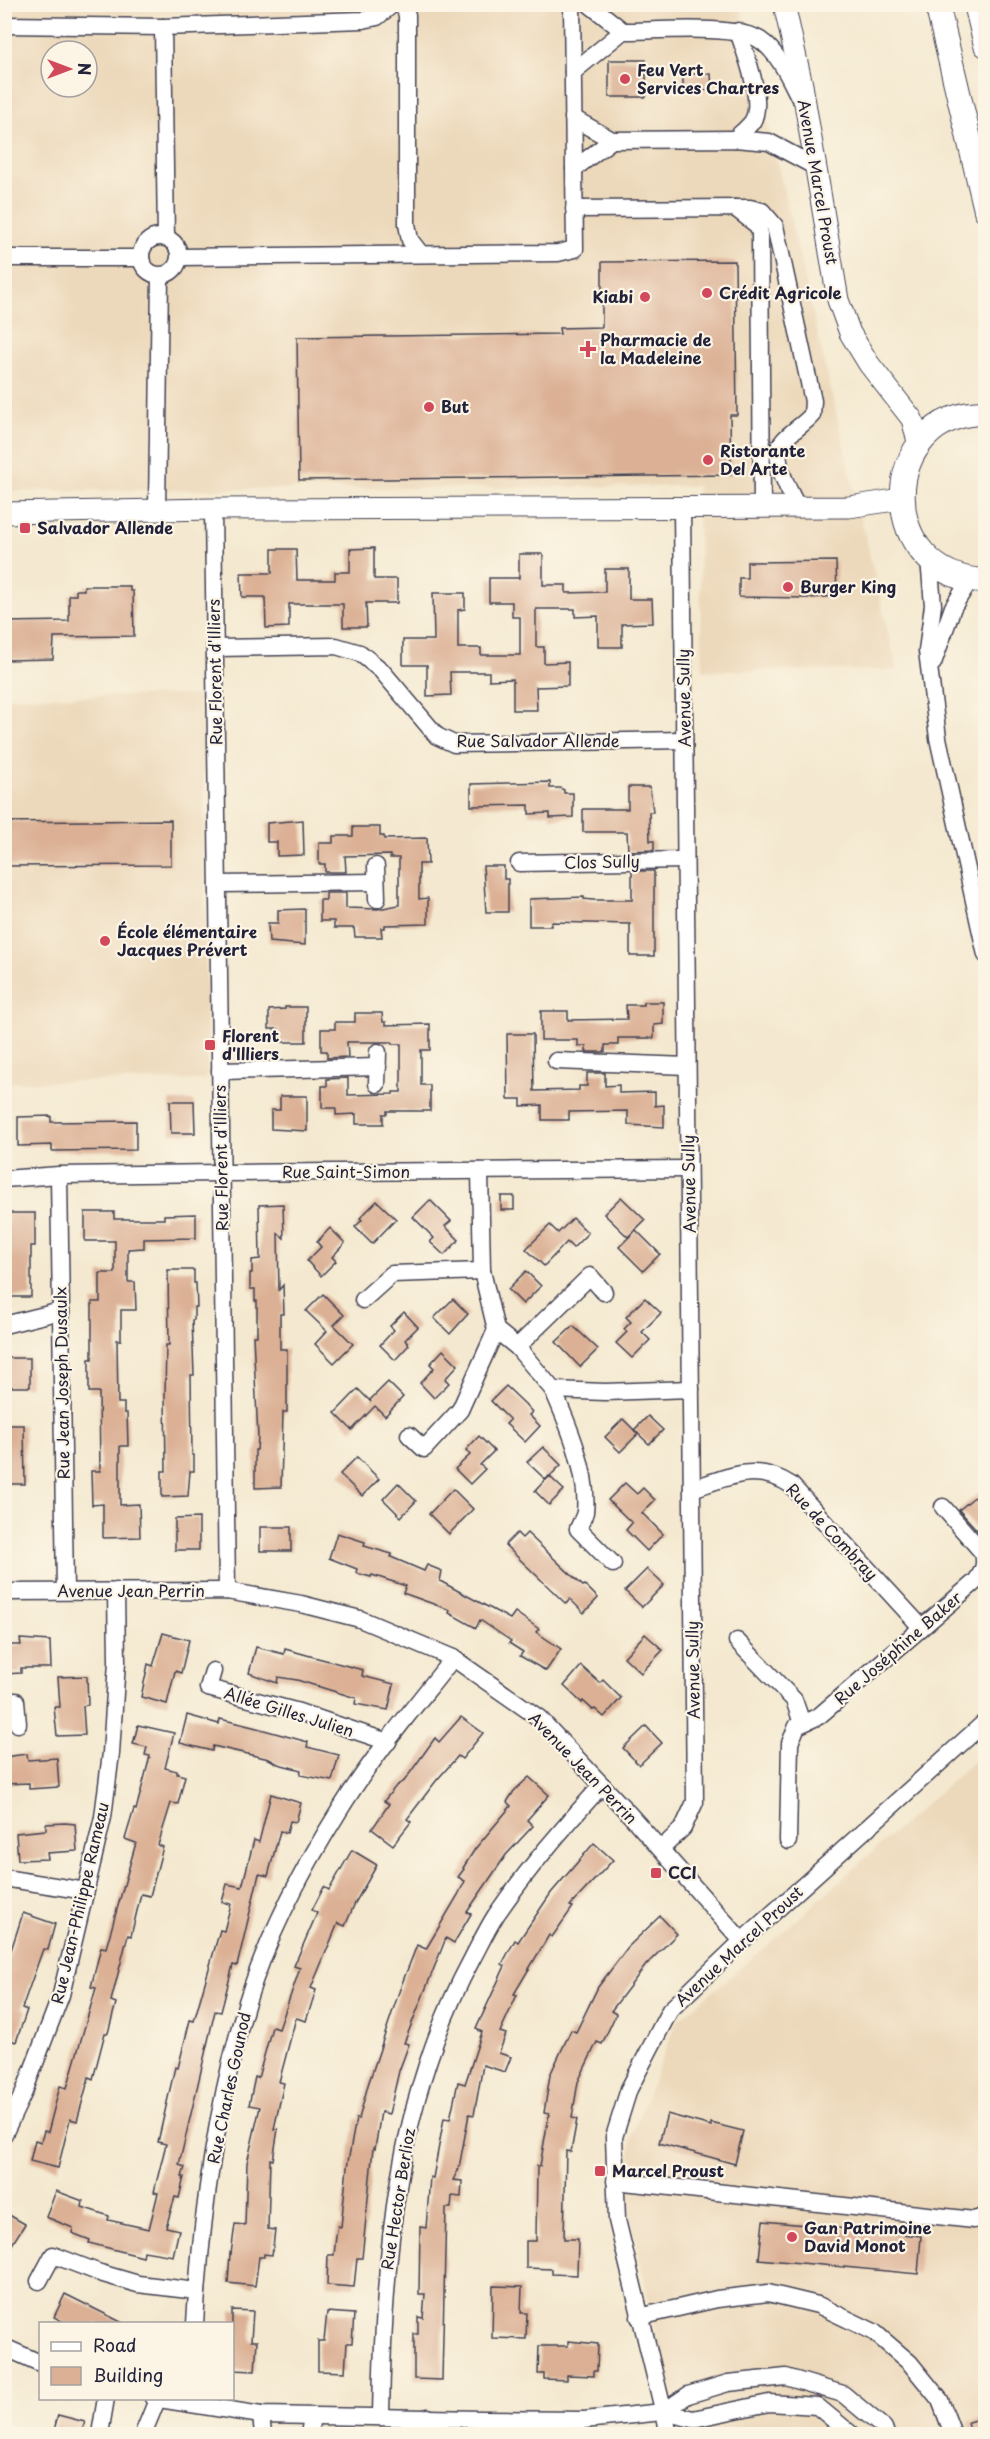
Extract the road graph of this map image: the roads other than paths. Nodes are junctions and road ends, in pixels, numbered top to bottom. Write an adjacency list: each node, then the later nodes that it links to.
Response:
1 (393, 4): 9 (street)
2 (403, 4): 24 (street)
3 (572, 4): 13 (street)
4 (589, 4): 10 (street)
5 (784, 4): 14 (street, Avenue Marcel Proust)
6 (937, 4): 22 (main road)
7 (976, 4): 12 (main road)
8 (4, 25): 9 (street)
9 (163, 27): 23 (street)
10 (623, 31): 11 (street); 13 (street)
11 (738, 31): 14 (street); 16 (street)
12 (986, 45)
13 (573, 72): 15 (street)
14 (806, 113): 18 (street, Avenue Marcel Proust)
15 (573, 118): 17 (street); 19 (street)
16 (735, 139): 17 (street); 18 (street)
17 (612, 140): 19 (street)
18 (816, 167): 30 (street, Avenue Marcel Proust)
19 (574, 169): 21 (street)
20 (735, 208): 21 (street); 32 (street); 34 (street)
21 (574, 210): 24 (street)
22 (986, 210)
23 (165, 238): 25 (street); 27 (street)
24 (420, 253): 25 (street)
25 (180, 257): 28 (street)
26 (4, 258): 27 (street)
27 (141, 258): 28 (street)
28 (160, 276): 36 (street)
29 (985, 411): 30 (main road)
30 (919, 445): 31 (main road)
31 (901, 499): 32 (street); 38 (main road)
32 (797, 506): 34 (street)
33 (682, 507): 34 (street); 35 (street); 42 (street, Avenue Sully)
34 (762, 507)
35 (213, 508): 36 (street); 40 (street, Rue Florent d'Illiers)
36 (157, 510): 37 (street)
37 (4, 513)
38 (929, 559): 39 (main road); 41 (street)
39 (978, 580): 41 (street)
40 (215, 648): 42 (street, Rue Salvador Allende); 46 (street, Rue Florent d'Illiers)
41 (931, 669): 47 (street)
42 (684, 740): 43 (street, Avenue Sully)
43 (685, 860): 44 (street, Clos Sully); 49 (street, Avenue Sully)
44 (519, 863)
45 (376, 882): 46 (street)
46 (218, 884): 50 (street, Rue Florent d'Illiers)
47 (986, 955)
48 (556, 1061): 49 (street)
49 (687, 1066): 52 (street, Avenue Sully)
50 (220, 1071): 51 (street); 54 (street, Rue Florent d'Illiers)
51 (376, 1084)
52 (688, 1169): 53 (street, Rue Saint-Simon); 65 (street, Avenue Sully)
53 (480, 1171): 54 (street, Rue Saint-Simon); 57 (street)
54 (222, 1173): 55 (street, Rue Saint-Simon); 72 (street, Rue Florent d'Illiers)
55 (59, 1175): 56 (street, Rue Saint-Simon); 60 (street, Rue Jean Joseph Dusaulx)
56 (4, 1179)
57 (482, 1270): 59 (street); 62 (street)
58 (604, 1292): 63 (street)
59 (363, 1300)
60 (61, 1311): 61 (street); 70 (street, Rue Jean Joseph Dusaulx)
61 (4, 1324)
62 (496, 1330): 63 (street); 66 (street)
63 (517, 1347): 64 (street)
64 (553, 1389): 65 (street); 69 (street)
65 (691, 1389): 67 (street, Avenue Sully)
66 (409, 1435)
67 (692, 1489): 74 (street, Rue de Combray); 85 (street, Avenue Sully)
68 (944, 1507): 74 (street, Rue Joséphine Baker)
69 (613, 1564)
70 (65, 1591): 71 (street, Avenue Jean Perrin); 73 (street, Avenue Jean Perrin)
71 (116, 1591): 72 (street, Avenue Jean Perrin); 87 (street, Rue Jean-Philippe Rameau)
72 (227, 1591): 76 (street, Avenue Jean Perrin)
73 (4, 1592)
74 (921, 1627): 80 (street, Rue Joséphine Baker)
75 (737, 1641): 80 (street)
76 (453, 1658): 82 (street, Rue Charles Gounod); 83 (street, Avenue Jean Perrin)
77 (213, 1671): 82 (street, Allée Gilles Julien)
78 (4, 1702): 81 (street)
79 (986, 1721): 88 (street, Avenue Marcel Proust)
80 (802, 1723): 84 (street)
81 (18, 1724)
82 (388, 1742): 93 (street, Rue Charles Gounod)
83 (602, 1785): 85 (street, Avenue Jean Perrin); 105 (street, Rue Hector Berlioz)
84 (788, 1841)
85 (661, 1849): 88 (street, Avenue Jean Perrin)
86 (4, 1878): 87 (street)
87 (86, 1891): 89 (street, Rue Jean-Philippe Rameau)
88 (742, 1941): 90 (street, Avenue Marcel Proust)
89 (4, 2134)
90 (615, 2181): 91 (street); 94 (street, Avenue Marcel Proust)
91 (986, 2216)
92 (39, 2281): 93 (street)
93 (197, 2291): 95 (street, Rue Charles Gounod)
94 (639, 2317): 102 (street, Avenue Marcel Proust); 116 (street)
95 (195, 2322)
96 (4, 2347): 97 (street)
97 (39, 2363)
98 (106, 2400): 108 (street)
99 (155, 2400): 109 (street)
100 (167, 2400): 101 (street)
101 (190, 2402): 103 (street)
102 (663, 2412): 107 (street); 113 (street, Avenue Marcel Proust); 114 (street); 115 (street)
103 (261, 2415): 104 (street); 110 (street)
104 (312, 2417): 105 (street); 111 (street)
105 (381, 2417): 106 (street)
106 (428, 2417): 107 (street); 112 (street)
107 (481, 2427)
108 (100, 2434)
109 (143, 2434)
110 (263, 2434)
111 (309, 2434)
112 (430, 2434)
113 (667, 2434)
114 (850, 2434)
115 (886, 2434)
116 (953, 2434)

